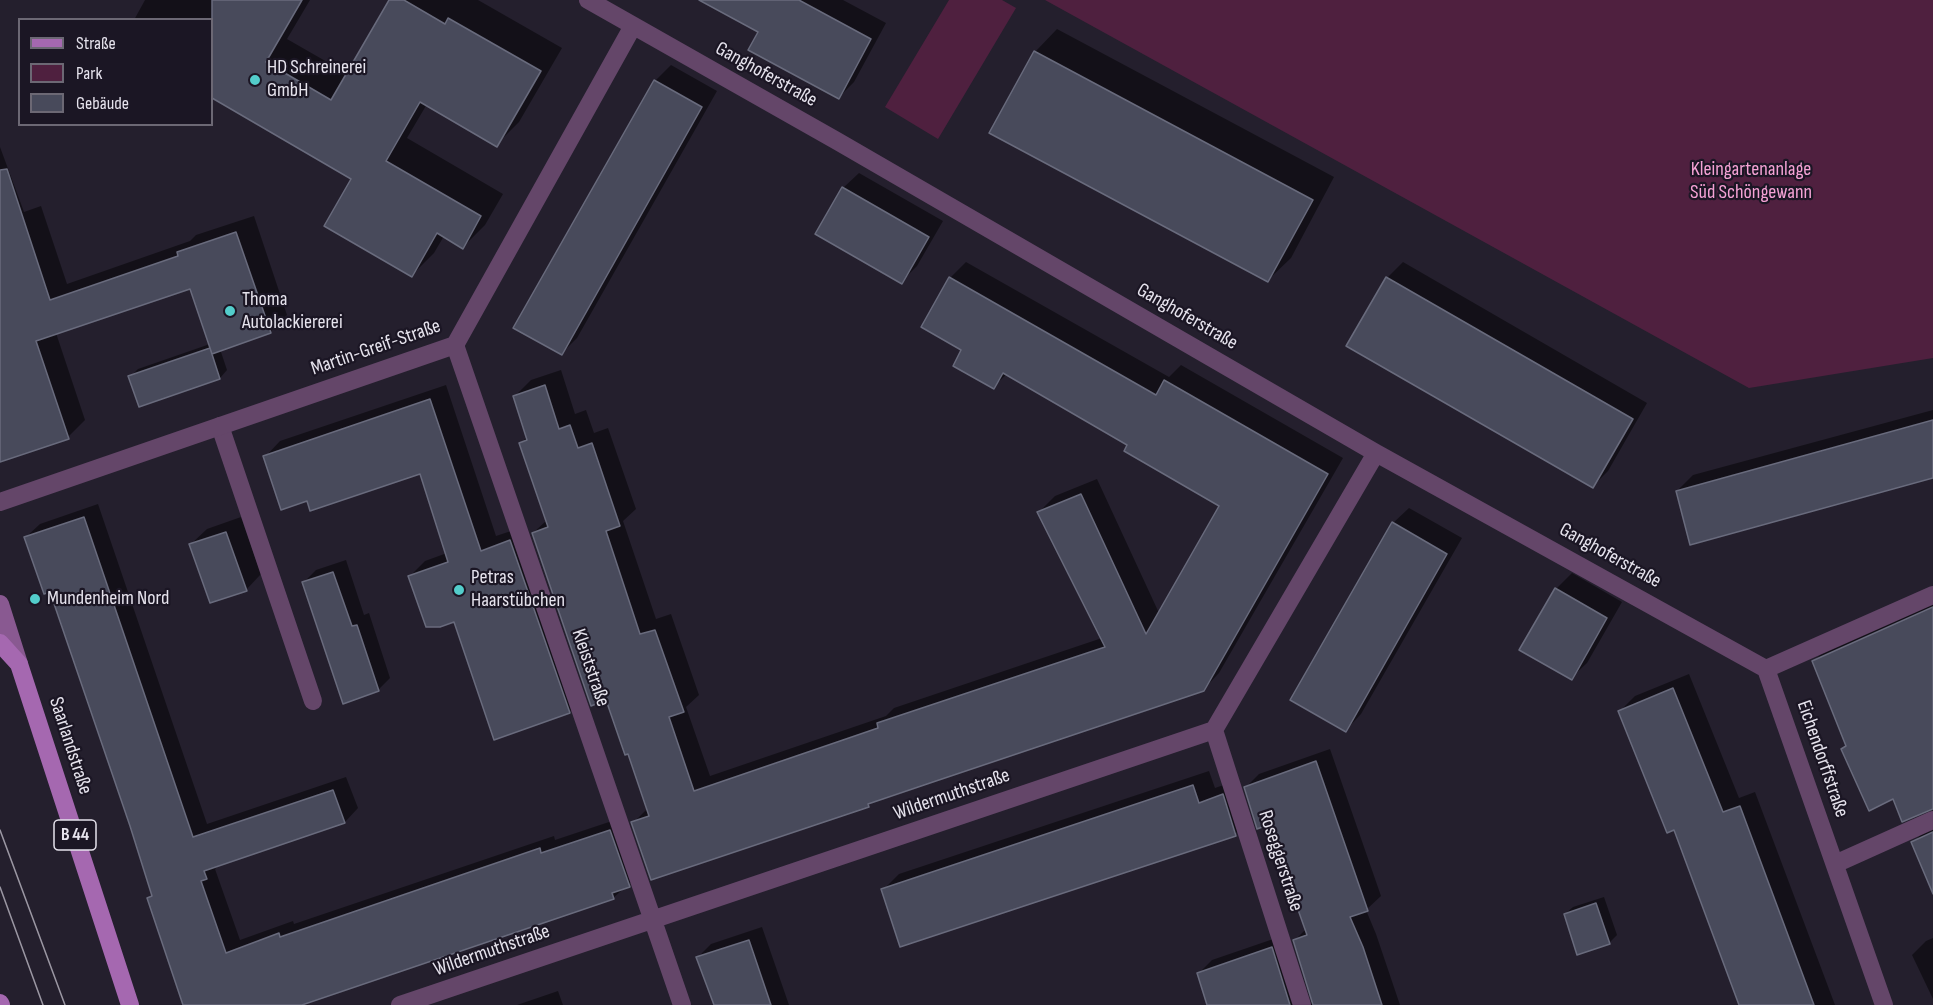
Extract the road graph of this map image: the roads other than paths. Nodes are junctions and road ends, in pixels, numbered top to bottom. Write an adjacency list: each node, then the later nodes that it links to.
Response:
1 (588, 0): 2 (street, Ganghoferstraße)
2 (633, 26): 3 (street, Martin-Greif-Straße); 5 (street, Ganghoferstraße)
3 (455, 345): 4 (street, Martin-Greif-Straße); 16 (street, Kleiststraße)
4 (220, 426): 6 (street, Martin-Greif-Straße); 12 (street)
5 (1376, 453): 11 (street, Ganghoferstraße); 13 (street)
6 (0, 502)
7 (1933, 595): 11 (street)
8 (0, 604): 10 (main road, Saarlandstraße / B 44)
9 (0, 643): 10 (main road)
10 (19, 664): 17 (main road, Saarlandstraße / B 44)
11 (1766, 669): 15 (street, Eichendorffstraße)
12 (313, 701)
13 (1214, 730): 16 (street, Wildermuthstraße); 20 (street, Roseggerstraße)
14 (1933, 820): 15 (street)
15 (1835, 864): 21 (street, Eichendorffstraße)
16 (653, 921): 18 (street, Wildermuthstraße); 19 (street, Kleiststraße)
17 (130, 1005)
18 (400, 1005)
19 (682, 1005)
20 (1302, 1005)
21 (1884, 1005)

